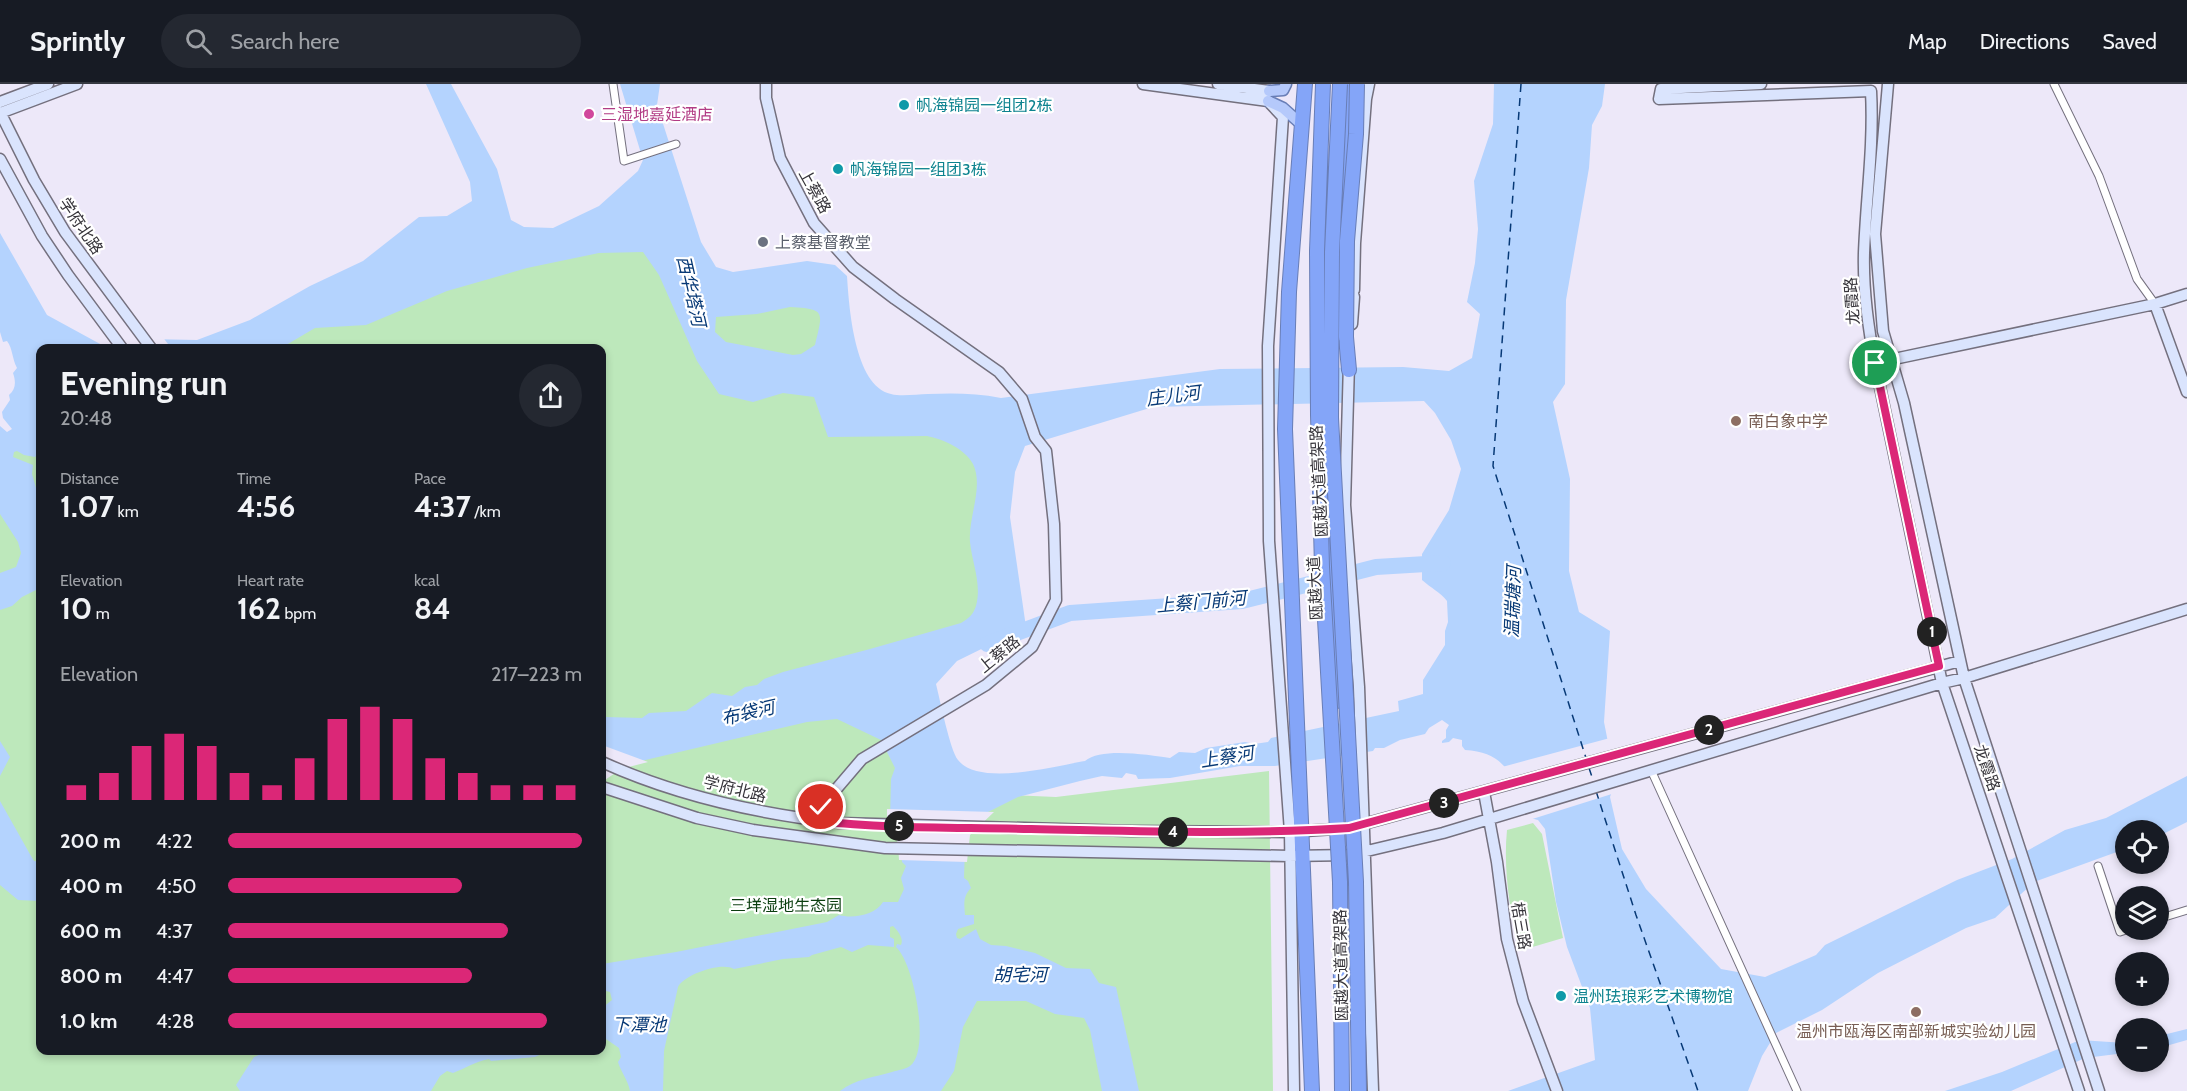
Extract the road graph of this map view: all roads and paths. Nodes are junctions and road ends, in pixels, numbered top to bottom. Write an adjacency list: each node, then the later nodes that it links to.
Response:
1 (48, 84): 18 (main road)
2 (77, 84): 19 (main road)
3 (613, 84): 21 (street)
4 (766, 84): 43 (main road, 上蔡路)
5 (1143, 84): 17 (main road)
6 (1218, 84): 17 (main road)
7 (1286, 84): 17 (main road)
8 (1305, 84): 20 (highway, 瓯越大道)
9 (1323, 84): 58 (highway, 瓯越大道高架路, bridge)
10 (1340, 84): 60 (highway, 瓯越大道高架路, bridge)
11 (1351, 84): 23 (highway, 瓯越大道)
12 (1357, 84): 31 (highway, bridge)
13 (1369, 84): 25 (main road)
14 (1761, 84): 30 (main road, 龙霞路)
15 (1888, 84): 29 (main road, 龙霞路)
16 (2054, 84): 26 (street)
17 (1269, 96): 20 (main road); 45 (main road)
18 (0, 102)
19 (0, 113): 28 (main road, 学府北路)
20 (1301, 124): 45 (highway, 瓯越大道)
21 (676, 144)
22 (0, 159): 27 (main road)
23 (1340, 253): 25 (main road); 44 (highway, 瓯越大道, bridge)
24 (2187, 294): 26 (main road)
25 (1354, 297): 31 (main road)
26 (2155, 304): 29 (main road); 32 (main road)
27 (119, 344)
28 (148, 344)
29 (1892, 360): 30 (main road); 34 (main road, 龙霞路)
30 (1875, 363): 35 (main road, 龙霞路)
31 (1349, 370): 44 (main road)
32 (2187, 392)
33 (2187, 609): 36 (main road)
34 (1960, 661): 35 (main road, 学府北路); 36 (main road, 龙霞路)
35 (1939, 666): 37 (main road, 龙霞路); 41 (main road, 学府北路)
36 (1964, 678): 37 (main road); 64 (main road, 龙霞路)
37 (1942, 683): 39 (main road); 54 (main road, 龙霞路)
38 (606, 764): 43 (main road, 学府北路)
39 (1651, 771): 42 (main road); 63 (street)
40 (606, 788): 48 (main road)
41 (1484, 792): 42 (main road, 梧三路); 44 (main road, 学府北路)
42 (1489, 819): 46 (main road); 62 (main road, 梧三路)
43 (818, 821): 45 (main road, 学府北路)
44 (1356, 827): 45 (main road, 学府北路); 46 (main road); 47 (highway, 瓯越大道)
45 (1295, 832): 48 (highway, 瓯越大道)
46 (1364, 852): 47 (main road); 61 (main road)
47 (1350, 855): 48 (main road); 59 (highway, 瓯越大道)
48 (1295, 856): 53 (highway, 瓯越大道); 55 (main road)
49 (2098, 866): 52 (street)
50 (2187, 910): 51 (street)
51 (2169, 916)
52 (2115, 917)
53 (1306, 946): 56 (highway); 57 (highway, 瓯越大道)
54 (2077, 1086)
55 (1294, 1091)
56 (1305, 1091)
57 (1312, 1091)
58 (1342, 1091)
59 (1354, 1091)
60 (1359, 1091)
61 (1373, 1091)
62 (1557, 1091)
63 (1797, 1091)
64 (2099, 1091)

